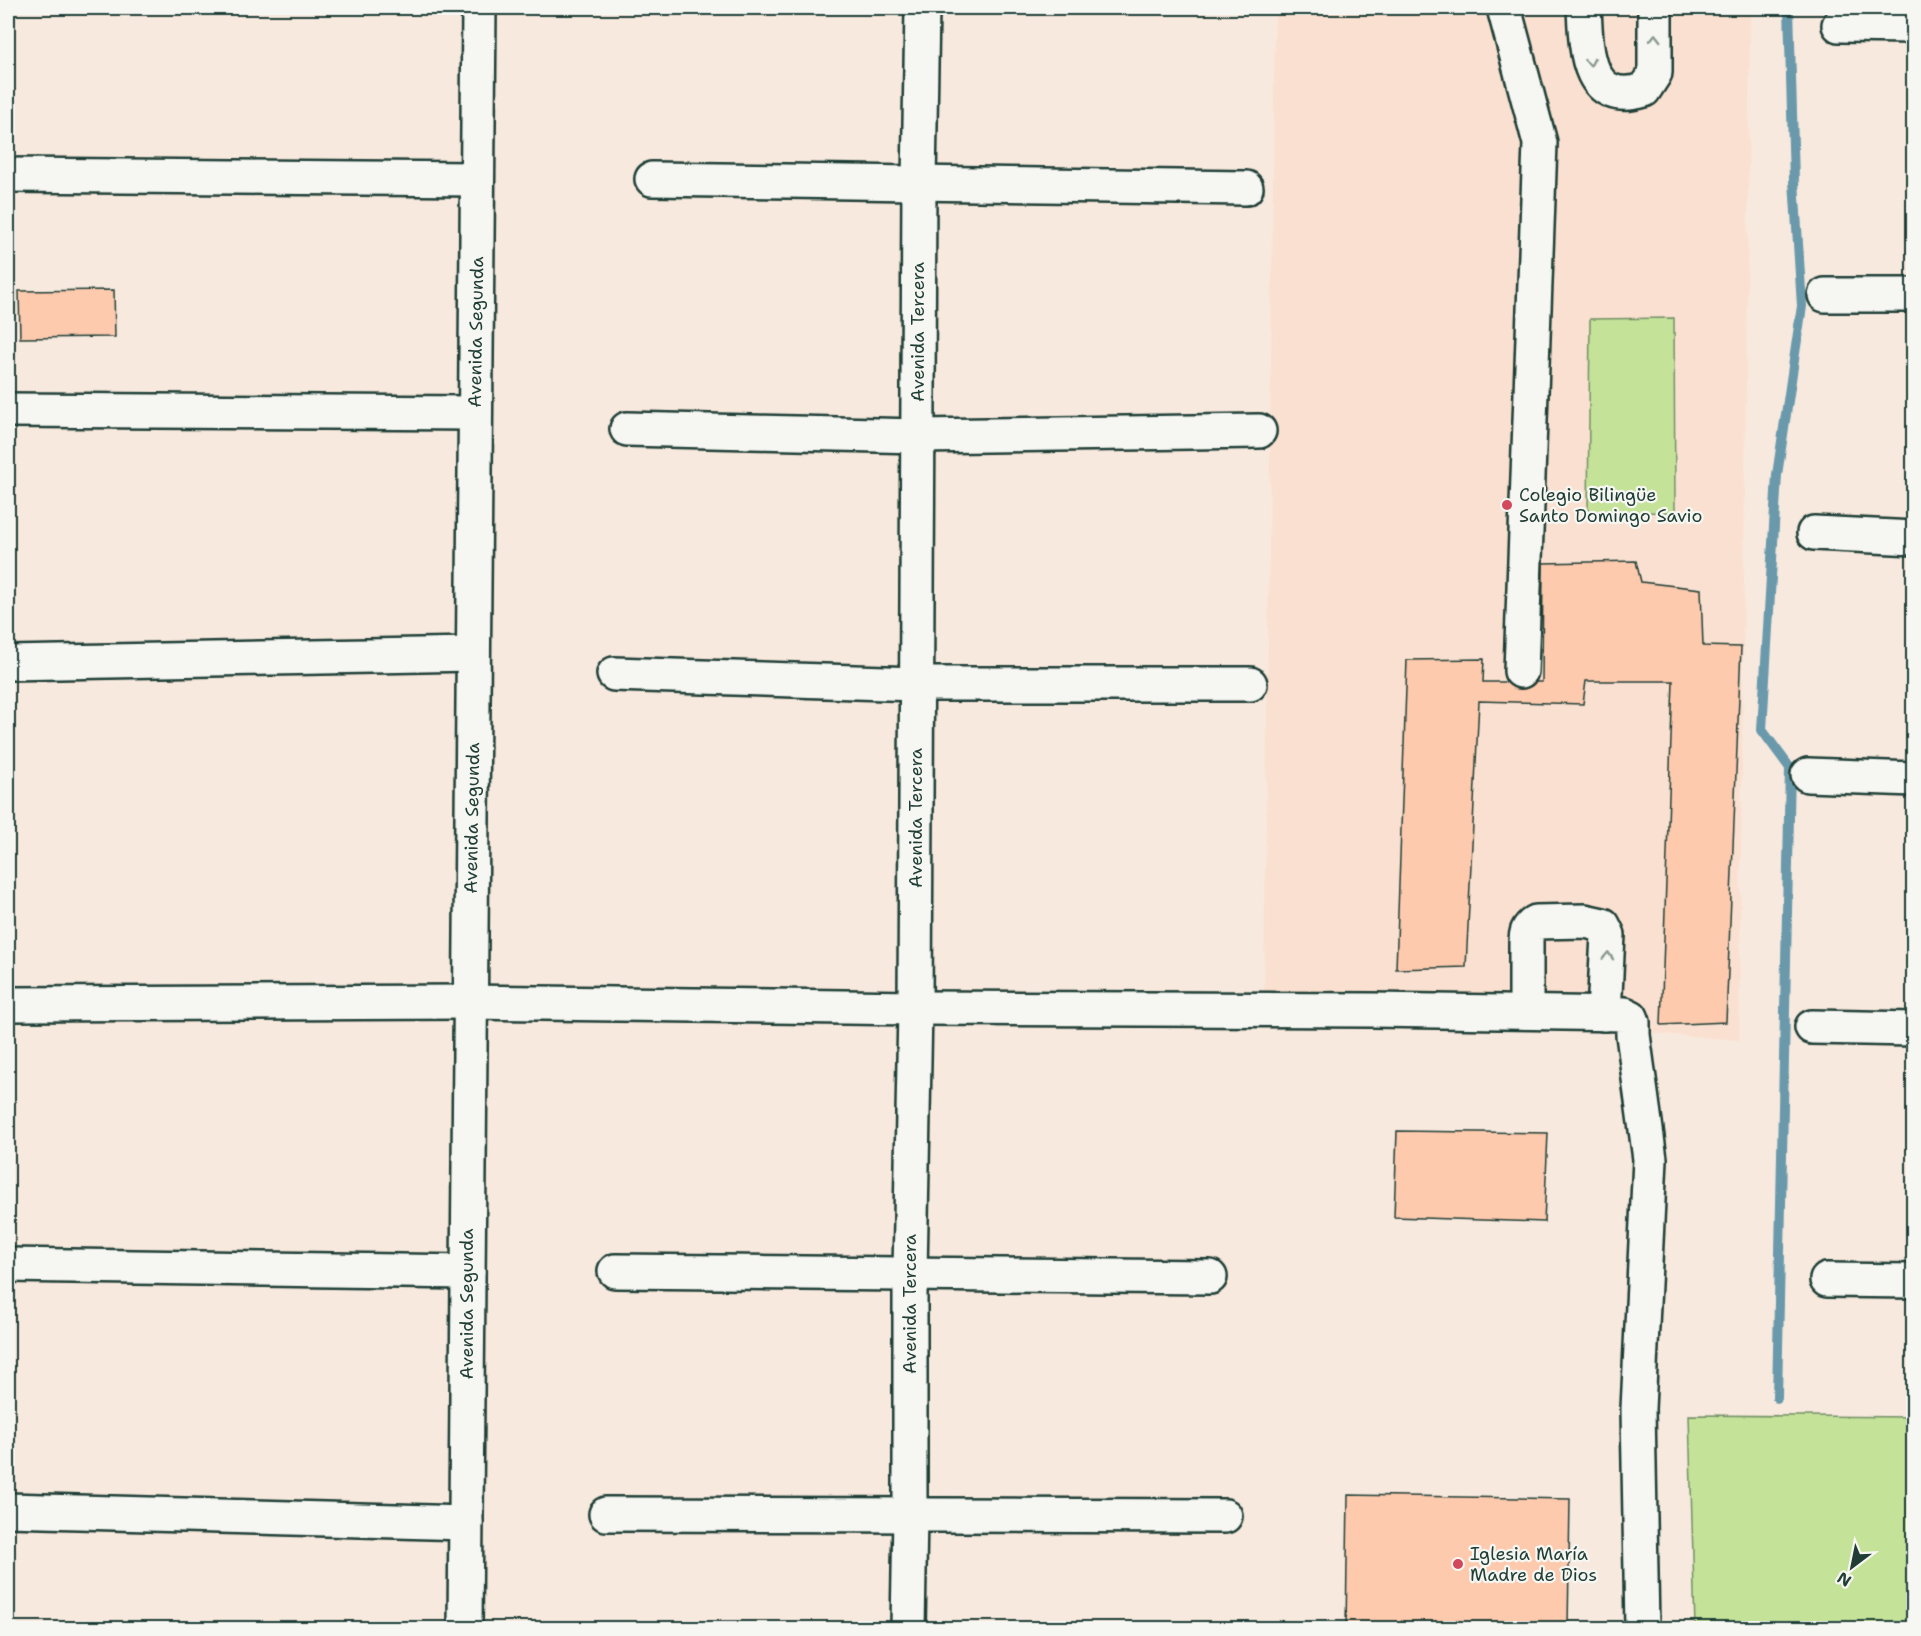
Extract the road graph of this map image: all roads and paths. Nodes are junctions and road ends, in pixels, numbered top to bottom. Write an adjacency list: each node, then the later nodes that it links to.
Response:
1 (479, 8): 9 (street, Avenida Segunda)
2 (922, 8): 11 (street, Avenida Tercera)
3 (1504, 8): 24 (street)
4 (1584, 8): 5 (street, one-way to 5)
5 (1655, 8)
6 (1839, 25): 7 (street)
7 (1914, 26)
8 (8, 175): 9 (street)
9 (477, 179): 16 (street, Avenida Segunda)
10 (652, 179): 11 (street)
11 (919, 182): 12 (street); 19 (street, Avenida Tercera)
12 (1246, 188)
13 (1825, 295): 14 (street)
14 (1914, 295)
15 (8, 410): 16 (street)
16 (475, 413): 22 (street, Avenida Segunda)
17 (627, 429): 19 (street)
18 (1259, 431): 19 (street)
19 (918, 436): 26 (street, Avenida Tercera)
20 (1814, 533): 21 (street)
21 (1914, 538)
22 (473, 654): 23 (street); 30 (street, Avenida Segunda)
23 (8, 663)
24 (1521, 670)
25 (614, 674): 26 (street)
26 (917, 684): 27 (street); 32 (street, Avenida Tercera)
27 (1250, 684)
28 (1808, 775): 29 (street)
29 (1914, 779)
30 (470, 1002): 31 (street); 32 (street); 39 (street, Avenida Segunda)
31 (8, 1004)
32 (915, 1008): 33 (street); 40 (street, Avenida Tercera)
33 (1526, 1012): 34 (street); 34 (street, one-way to 33)
34 (1604, 1014): 51 (street)
35 (1812, 1027): 36 (street)
36 (1914, 1029)
37 (8, 1265): 39 (street)
38 (615, 1271): 40 (street)
39 (468, 1272): 48 (street, Avenida Segunda)
40 (910, 1273): 41 (street); 46 (street, Avenida Tercera)
41 (1210, 1277)
42 (1827, 1280): 43 (street)
43 (1914, 1281)
44 (8, 1510): 48 (street)
45 (606, 1514): 46 (street)
46 (910, 1515): 47 (street); 50 (street, Avenida Tercera)
47 (1225, 1516)
48 (466, 1523): 49 (street, Avenida Segunda)
49 (465, 1629)
50 (908, 1629)
51 (1642, 1629)

